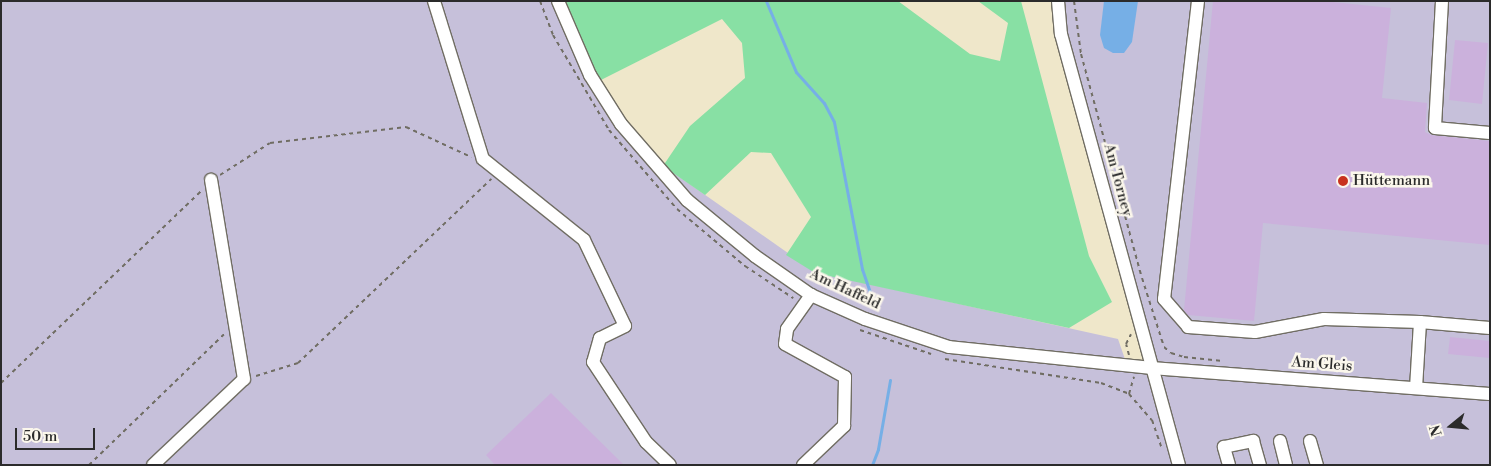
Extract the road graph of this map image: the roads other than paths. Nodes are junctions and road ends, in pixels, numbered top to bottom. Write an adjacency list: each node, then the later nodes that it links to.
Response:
1 (434, 1): 17 (street)
2 (558, 1): 8 (street, Am Haffeld)
3 (1058, 1): 11 (street, Am Torney)
4 (1198, 1): 9 (street)
5 (1442, 1): 6 (street)
6 (1490, 133)
7 (211, 180): 16 (street)
8 (808, 300): 11 (street, Am Haffeld); 18 (street)
9 (1420, 322): 10 (street); 12 (street)
10 (1490, 328)
11 (1151, 368): 12 (street, Am Gleis); 19 (street)
12 (1416, 388): 13 (street, Am Gleis)
13 (1490, 394)
14 (1280, 441): 22 (street)
15 (1310, 442): 23 (street)
16 (153, 465)
17 (670, 465)
18 (803, 465)
19 (1179, 465)
20 (1229, 465): 21 (street)
21 (1260, 465)
22 (1286, 465)
23 (1317, 465)

